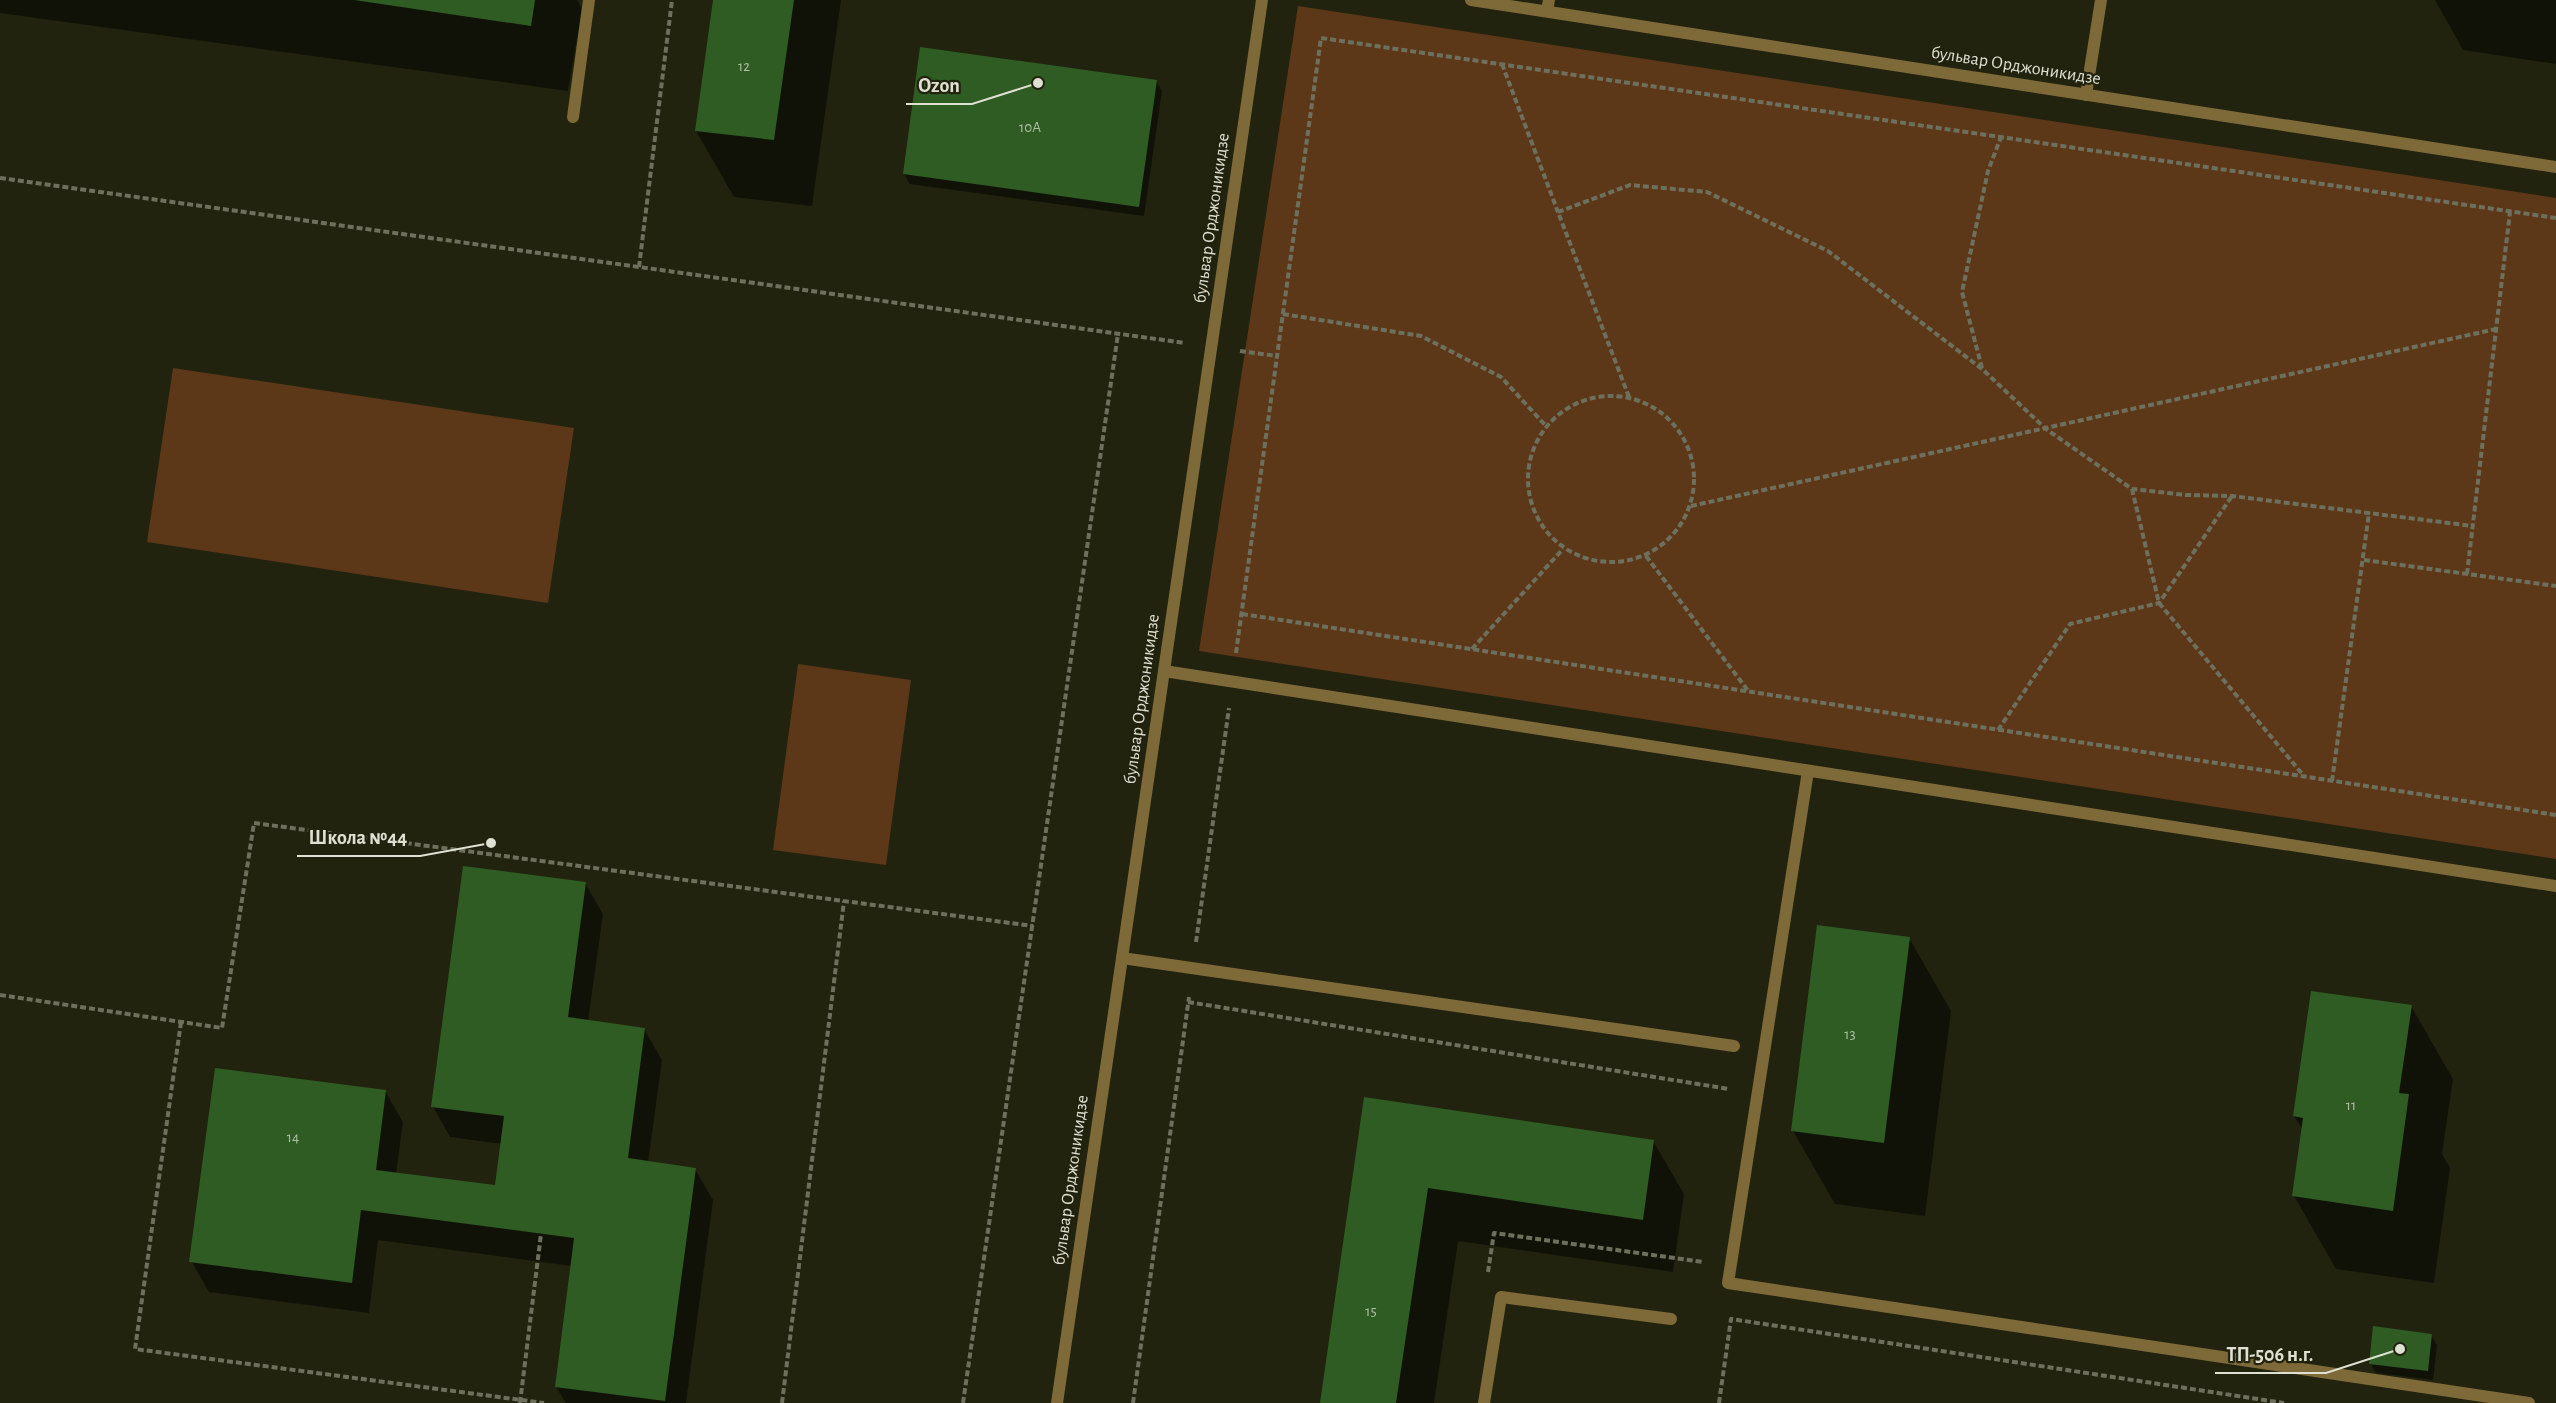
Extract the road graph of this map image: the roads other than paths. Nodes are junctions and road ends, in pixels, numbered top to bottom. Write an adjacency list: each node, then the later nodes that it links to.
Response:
1 (589, 0): 7 (street)
2 (1262, 0): 9 (street, бульвар Орджоникидзе)
3 (1471, 0): 5 (street, бульвар Орджоникидзе)
4 (2101, 0): 6 (street)
5 (1548, 6): 6 (street, бульвар Орджоникидзе)
6 (2086, 95): 8 (street, бульвар Орджоникидзе)
7 (573, 117)
8 (2556, 167)
9 (1164, 671): 10 (street); 12 (street, бульвар Орджоникидзе)
10 (1808, 771): 11 (street); 17 (street)
11 (2556, 886)
12 (1122, 958): 13 (street); 15 (street, бульвар Орджоникидзе)
13 (1734, 1046)
14 (1671, 1319): 16 (street)
15 (1057, 1403)
16 (1484, 1403)
17 (2529, 1403)

